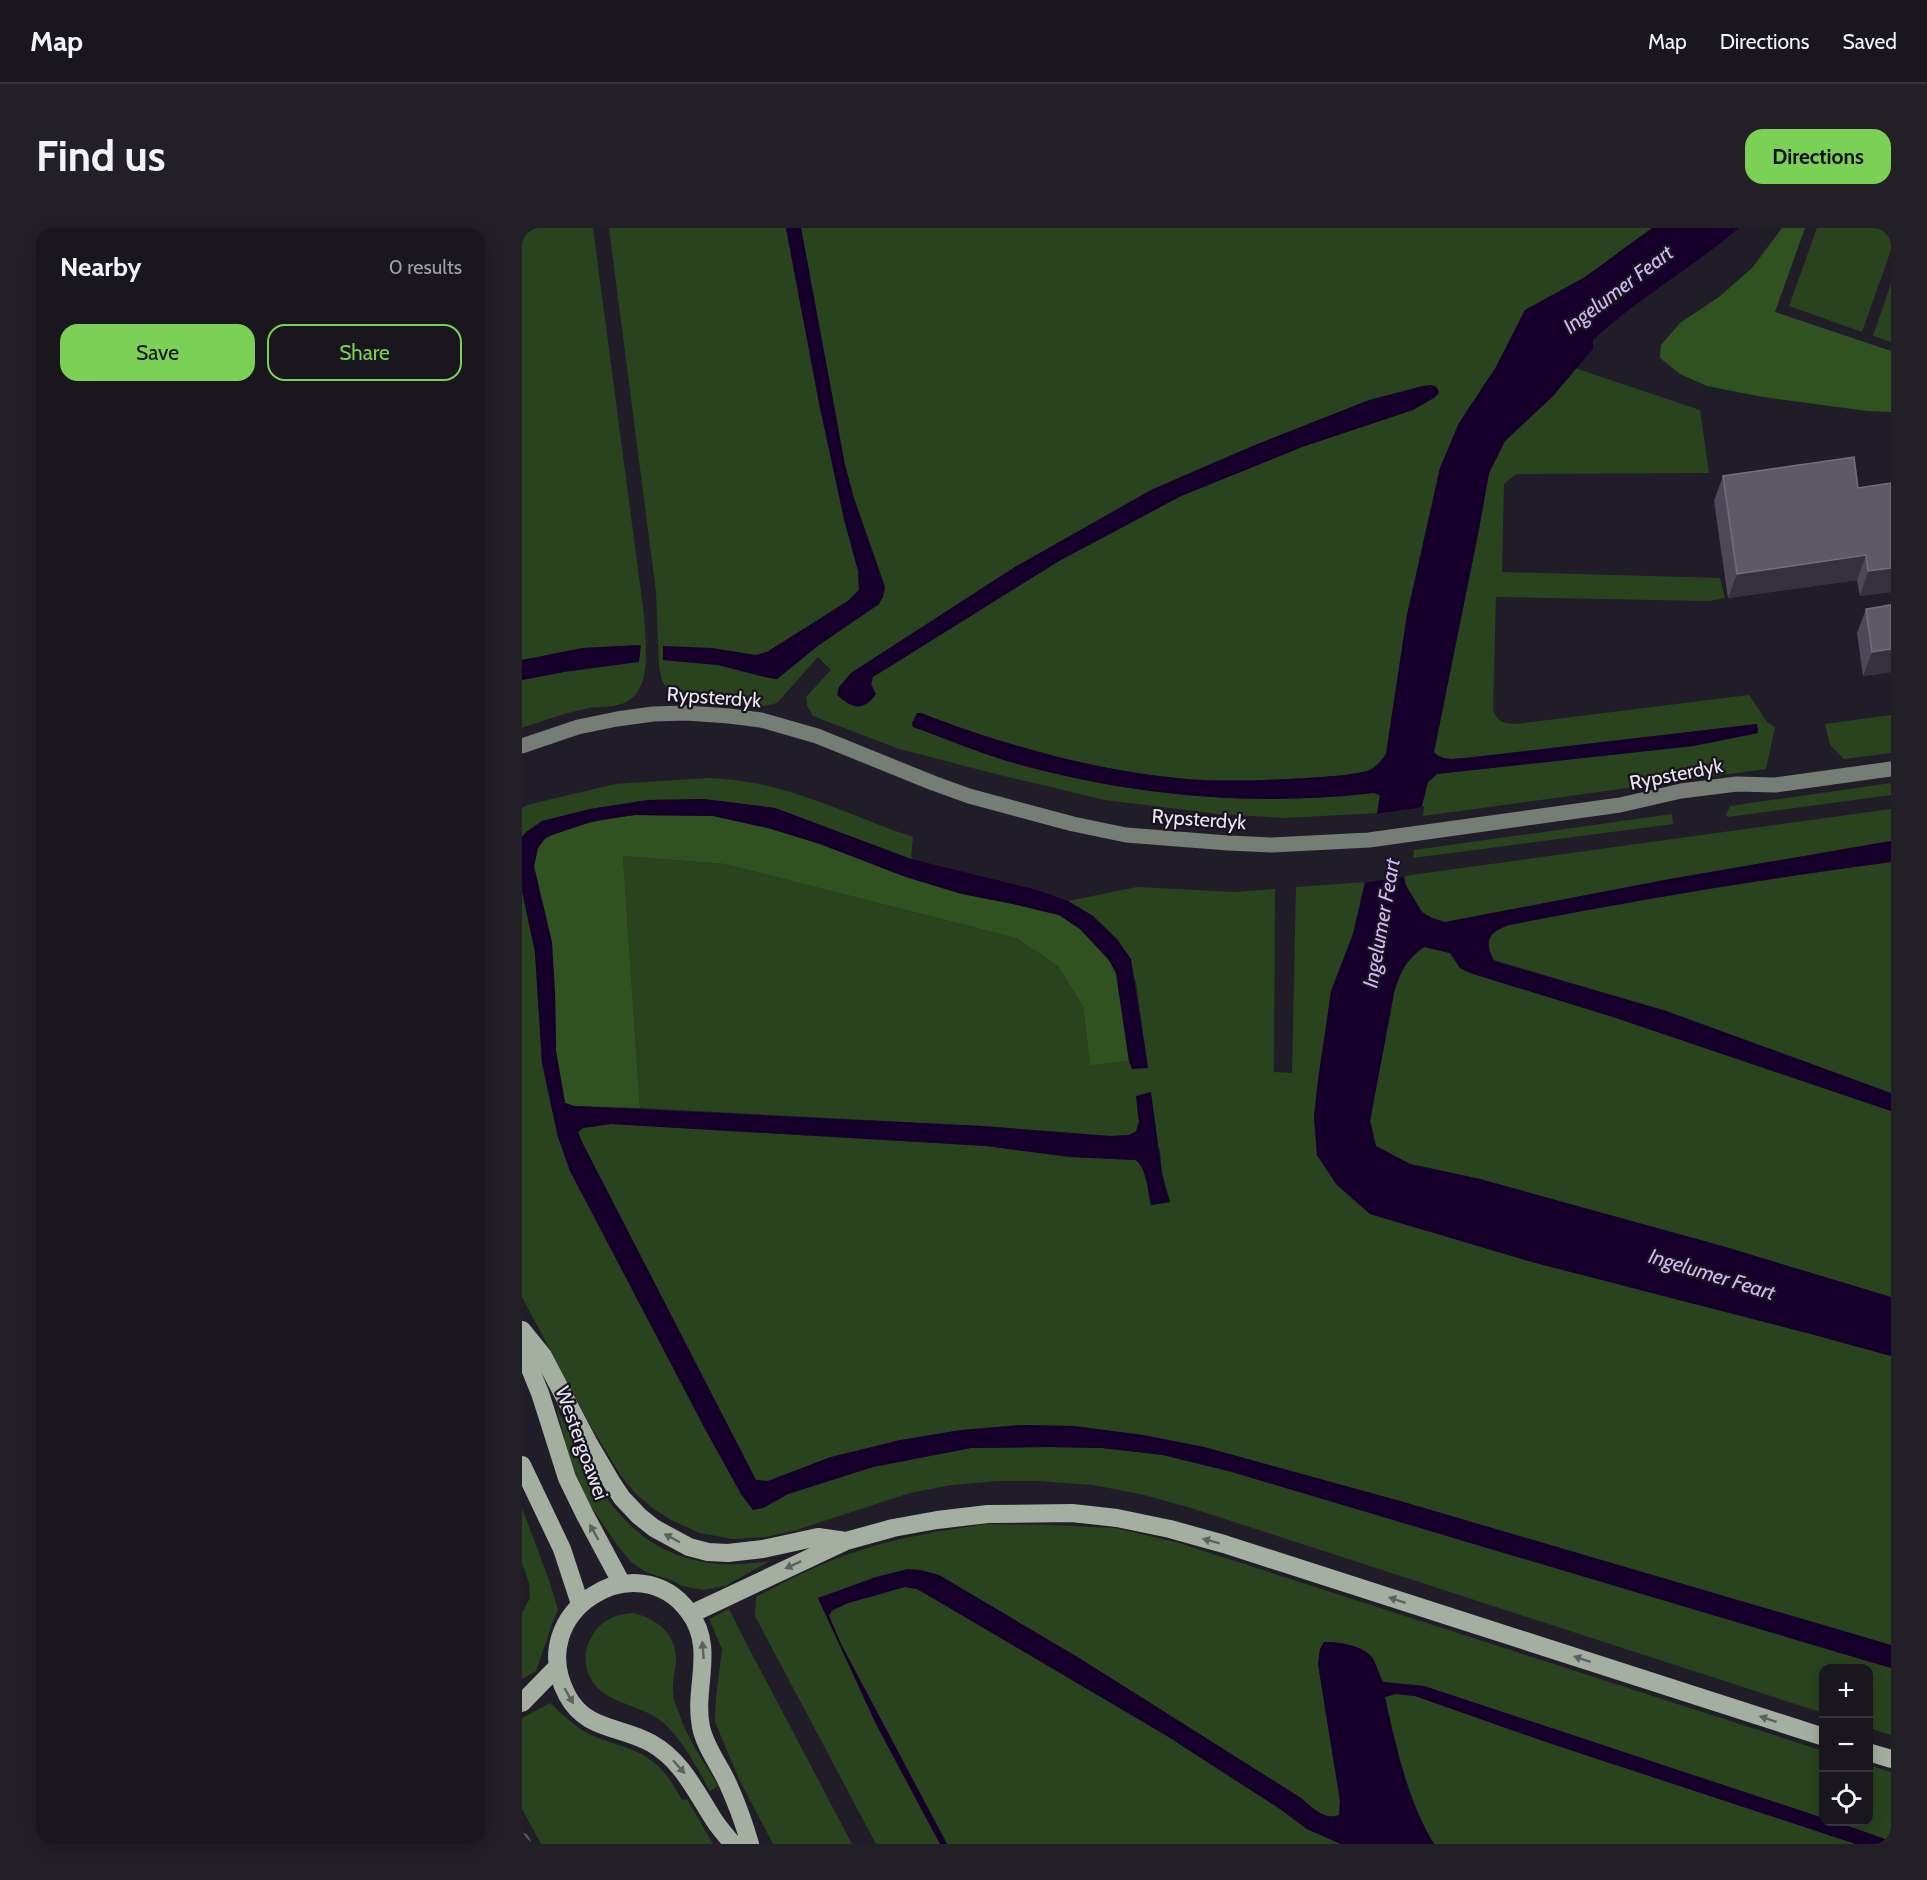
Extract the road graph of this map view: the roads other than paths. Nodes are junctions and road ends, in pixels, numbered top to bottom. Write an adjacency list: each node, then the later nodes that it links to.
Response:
1 (522, 746): 2 (street, Rypsterdyk)
2 (1891, 769)
3 (522, 1330): 6 (highway, one-way to 3)
4 (522, 1349): 7 (highway, Westergoawei, one-way to 4)
5 (522, 1465): 8 (highway)
6 (846, 1541): 9 (highway, one-way to 9); 12 (highway, one-way to 6)
7 (622, 1584): 8 (highway); 9 (highway)
8 (580, 1604): 10 (highway)
9 (691, 1614): 18 (highway, one-way to 9)
10 (557, 1667): 11 (highway); 17 (highway, one-way to 17)
11 (522, 1702)
12 (1819, 1735)
13 (1873, 1753): 14 (highway)
14 (1891, 1759)
15 (522, 1840): 16 (street)
16 (524, 1844)
17 (733, 1844)
18 (750, 1844)

